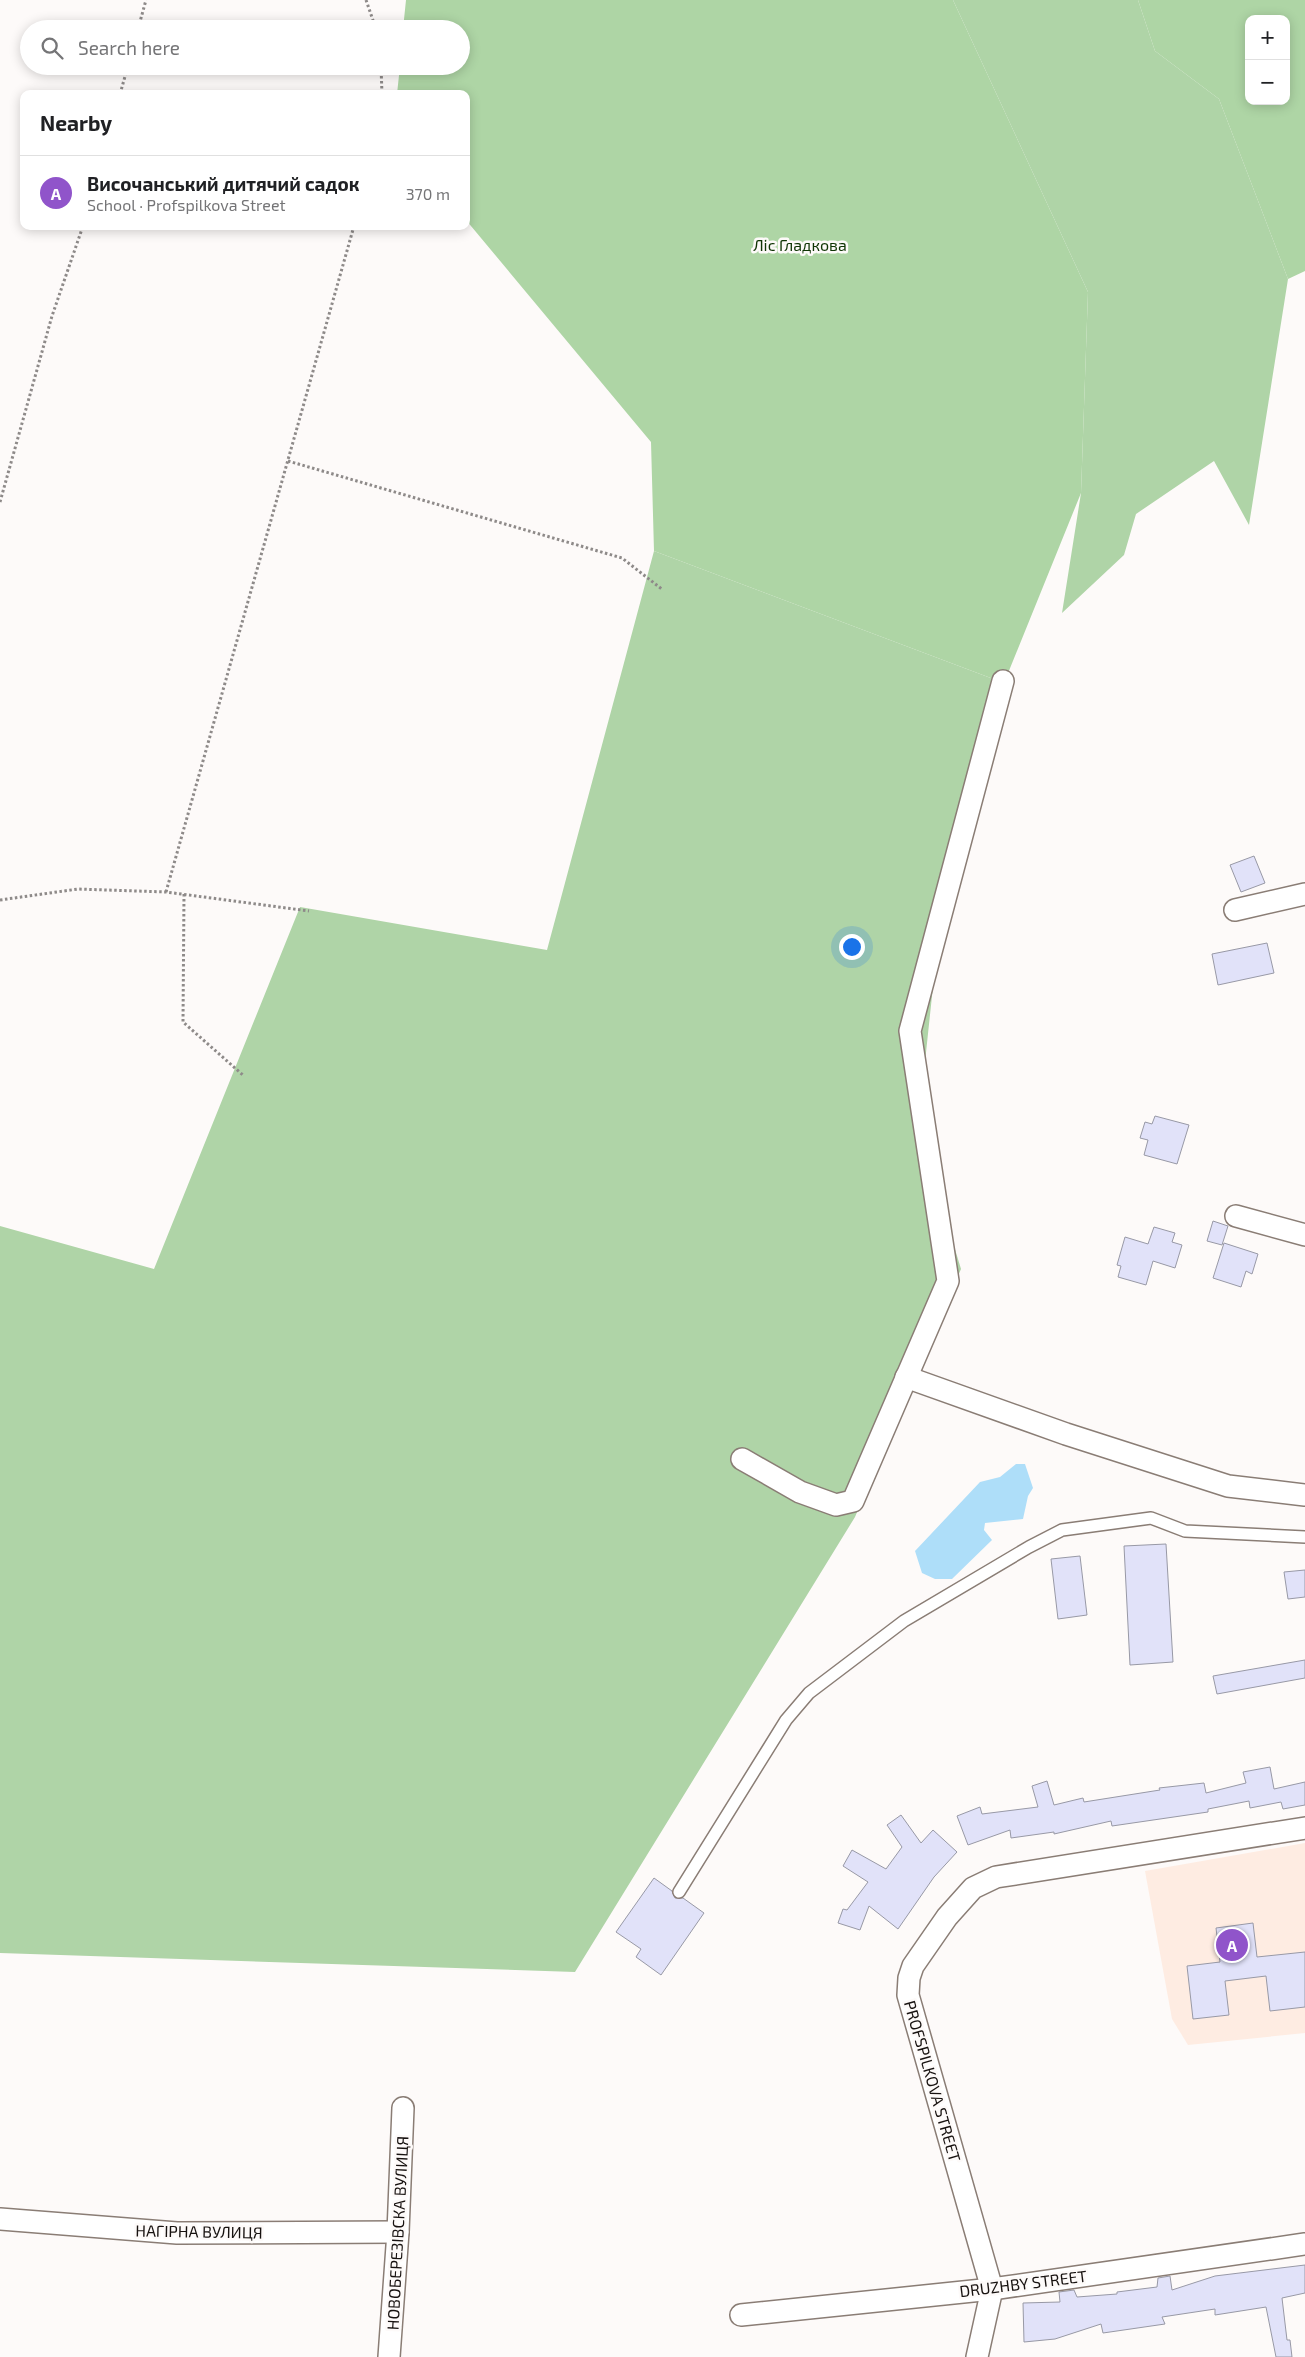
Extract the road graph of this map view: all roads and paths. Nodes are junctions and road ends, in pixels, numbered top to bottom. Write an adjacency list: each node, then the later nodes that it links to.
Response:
1 (146, 0): 3 (path)
2 (366, 0): 4 (path)
3 (140, 20)
4 (373, 20)
5 (125, 75): 7 (path)
6 (381, 75): 8 (path)
7 (121, 90)
8 (382, 90)
9 (82, 230): 12 (path)
10 (353, 230): 11 (path)
11 (288, 461): 13 (path); 15 (path)
12 (0, 502)
13 (663, 590)
14 (1002, 681): 24 (street)
15 (166, 892): 16 (path); 18 (path)
16 (184, 894): 20 (path); 21 (path)
17 (1305, 894): 19 (street)
18 (0, 900)
19 (1235, 910)
20 (309, 911)
21 (244, 1076)
22 (1236, 1216): 23 (street)
23 (1305, 1235)
24 (906, 1377): 25 (street); 26 (street)
25 (742, 1459)
26 (1305, 1495)
27 (1305, 1537): 29 (lane)
28 (1305, 1828): 34 (street, PROFSPILKOVA STREET)
29 (679, 1892)
30 (403, 2108): 32 (street, НОВОБЕРЕЗІВСКА ВУЛИЦЯ)
31 (0, 2219): 32 (street, НАГІРНА ВУЛИЦЯ)
32 (398, 2232): 36 (street, НОВОБЕРЕЗІВСКА ВУЛИЦЯ)
33 (1305, 2244): 34 (street, DRUZHBY STREET)
34 (992, 2288): 35 (street, DRUZHBY STREET); 37 (street, PROFSPILKOVA STREET)
35 (741, 2315)
36 (389, 2357)
37 (977, 2357)

